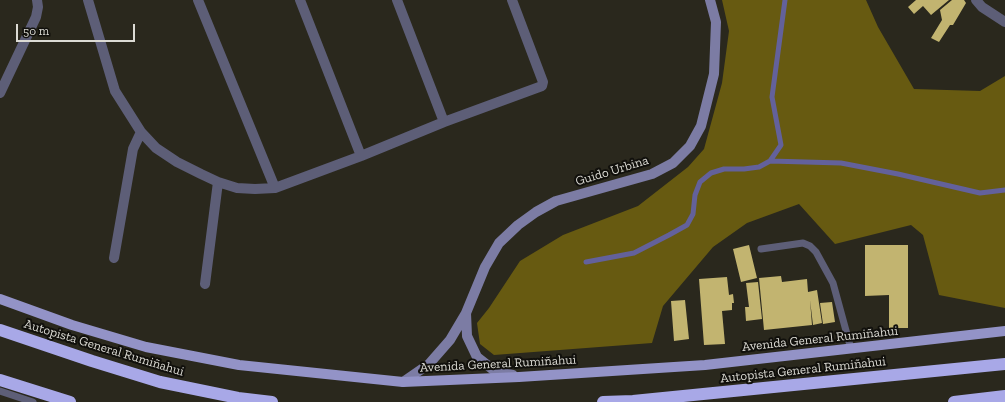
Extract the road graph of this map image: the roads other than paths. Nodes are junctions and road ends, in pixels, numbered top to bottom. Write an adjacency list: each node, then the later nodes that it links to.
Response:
1 (37, 0): 10 (street)
2 (88, 0): 12 (street)
3 (198, 0): 15 (street)
4 (300, 0): 13 (street)
5 (397, 0): 11 (street)
6 (512, 0): 11 (street)
7 (710, 0): 20 (street, Guido Urbina)
8 (976, 0): 9 (street)
9 (1005, 22)
10 (0, 93)
11 (444, 122): 13 (street)
12 (141, 132): 14 (street); 17 (street)
13 (361, 156): 15 (street)
14 (218, 182): 15 (street); 18 (street)
15 (275, 188)
16 (761, 249): 23 (lane)
17 (114, 258)
18 (205, 284)
19 (0, 299): 27 (main road, Avenida General Rumiñahui)
20 (466, 312): 25 (street); 27 (street, Guido Urbina)
21 (0, 330): 32 (highway, Autopista General Rumiñahui)
22 (1005, 331): 23 (main road, Avenida General Rumiñahui)
23 (852, 349): 25 (main road, Avenida General Rumiñahui)
24 (1005, 364): 33 (highway, Autopista General Rumiñahui)
25 (519, 377): 27 (main road, Avenida General Rumiñahui)
26 (0, 380): 31 (highway)
27 (403, 382)
28 (0, 391): 30 (lane)
29 (1005, 396): 34 (highway)
30 (33, 402)
31 (70, 402)
32 (272, 402)
33 (603, 402)
34 (954, 402)

